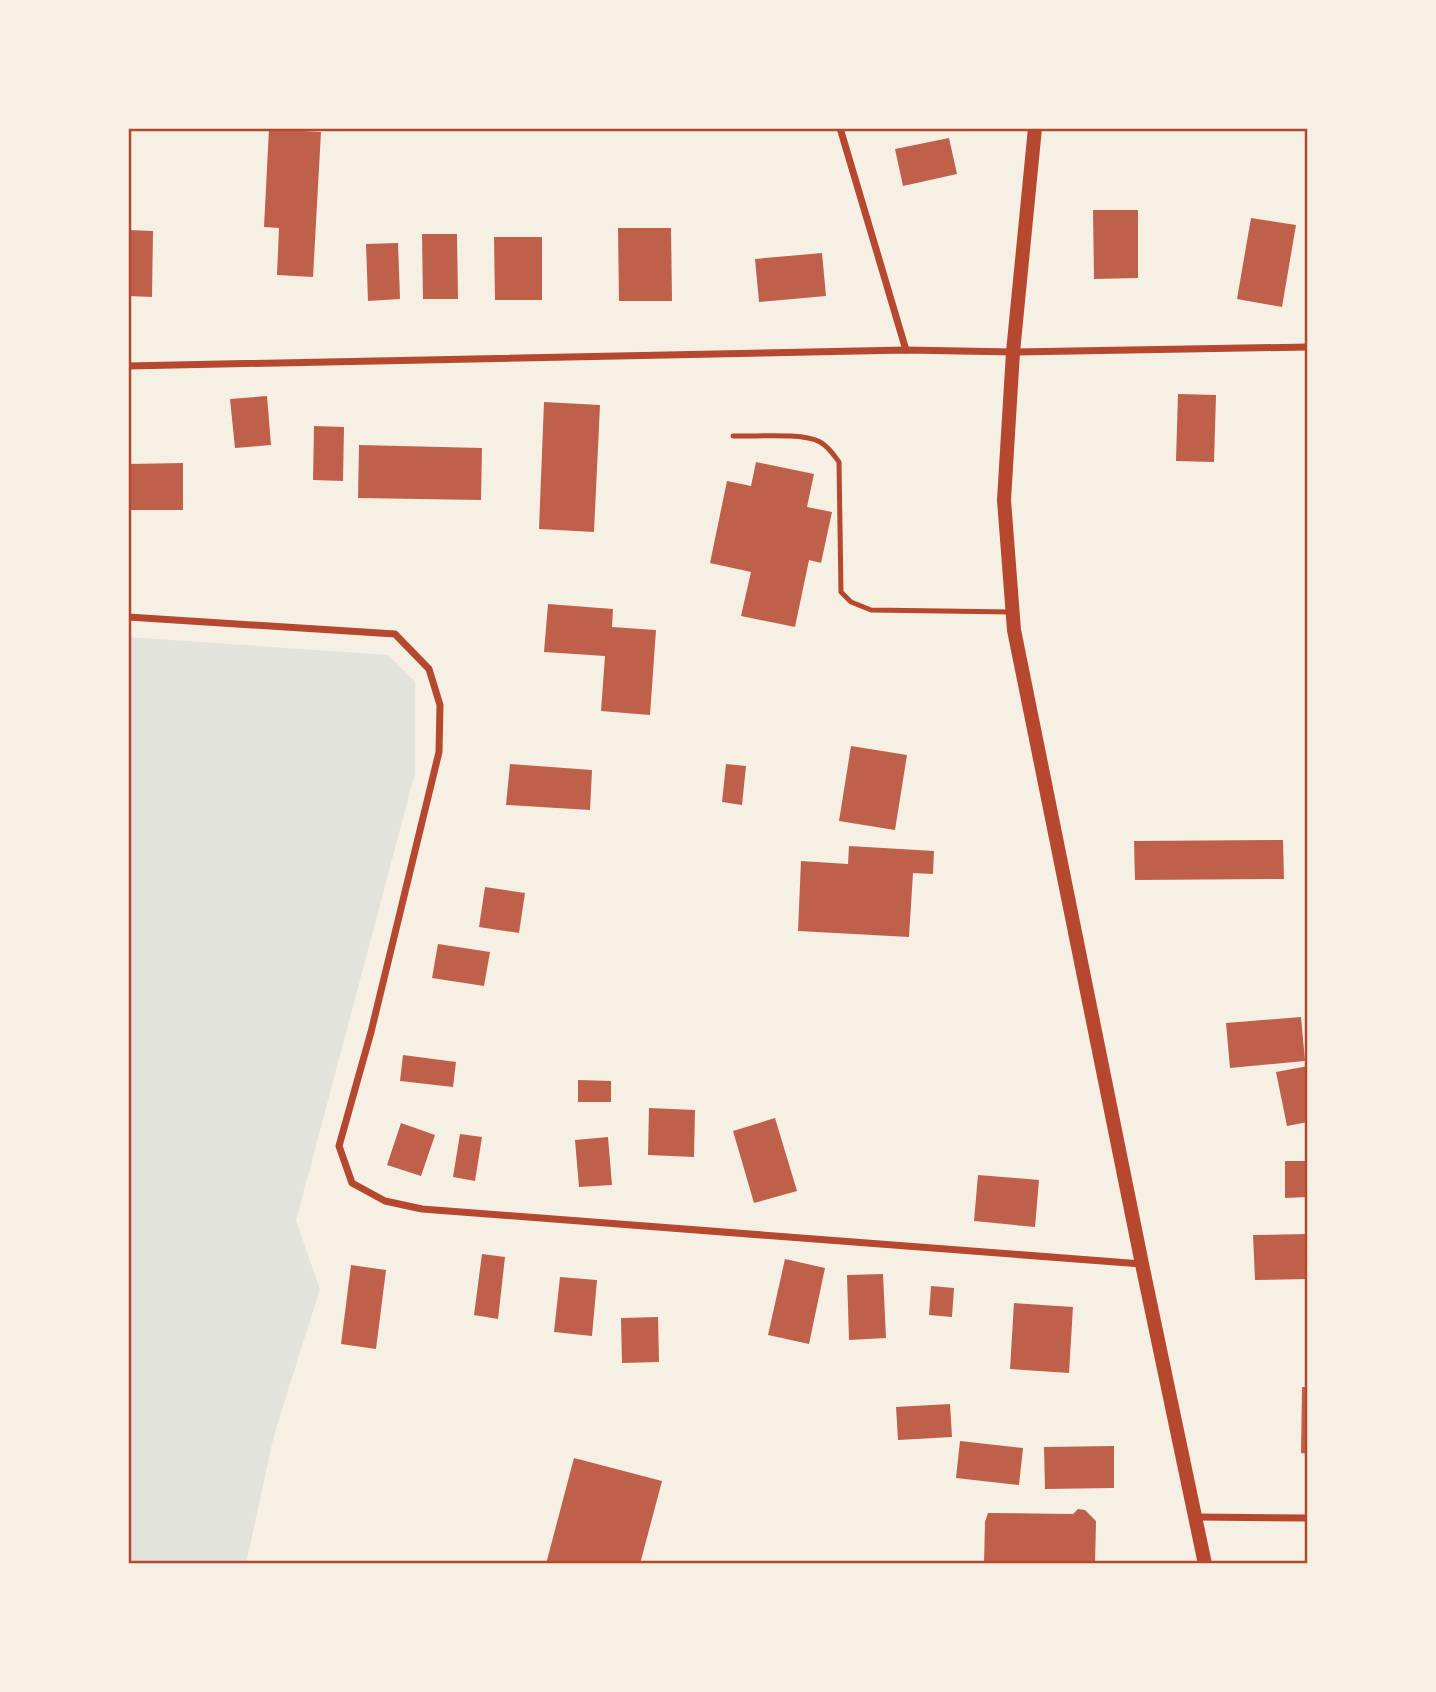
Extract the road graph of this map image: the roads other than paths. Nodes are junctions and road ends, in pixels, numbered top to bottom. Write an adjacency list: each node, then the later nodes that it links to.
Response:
1 (840, 128): 4 (street)
2 (1035, 128): 5 (main road)
3 (1308, 347): 5 (street)
4 (906, 350): 5 (street); 6 (street)
5 (1013, 352): 8 (main road)
6 (128, 366)
7 (733, 436): 8 (lane)
8 (1012, 612): 10 (main road)
9 (128, 617): 10 (street)
10 (1142, 1264): 11 (main road)
11 (1195, 1517): 12 (street); 13 (main road)
12 (1308, 1518)
13 (1205, 1564)

